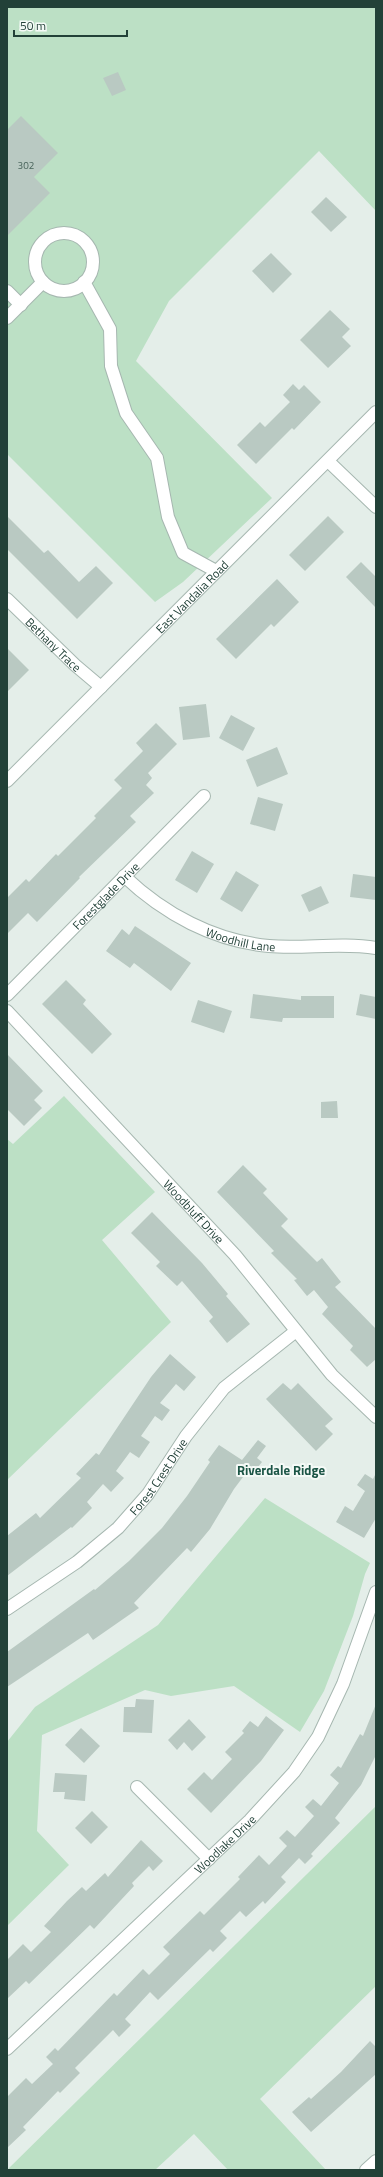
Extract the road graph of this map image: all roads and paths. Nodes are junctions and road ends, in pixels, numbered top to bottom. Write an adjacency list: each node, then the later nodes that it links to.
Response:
1 (43, 282): 2 (street); 2 (street); 4 (street)
2 (84, 282): 9 (street)
3 (7, 291): 4 (street)
4 (21, 305): 5 (street)
5 (7, 318)
6 (376, 412): 7 (street, East Vandalia Road)
7 (328, 461): 8 (street); 9 (street, East Vandalia Road)
8 (376, 507)
9 (216, 571): 11 (street, East Vandalia Road)
10 (7, 600): 11 (street, Bethany Trace)
11 (101, 687): 12 (street, East Vandalia Road)
12 (7, 781)
13 (204, 796): 14 (street, Forestglade Drive)
14 (124, 876): 15 (street, Woodhill Lane); 16 (street, Forestglade Drive)
15 (376, 948)
16 (7, 994)
17 (7, 1011): 18 (street, Woodbluff Drive)
18 (296, 1331): 19 (street, Woodbluff Drive); 21 (street, Forest Crest Drive)
19 (376, 1417)
20 (376, 1592): 23 (street, Woodlake Drive)
21 (7, 1609)
22 (137, 1787): 23 (street)
23 (209, 1859): 24 (street, Woodlake Drive)
24 (7, 2049)
25 (376, 2161): 26 (street)
26 (366, 2170)

